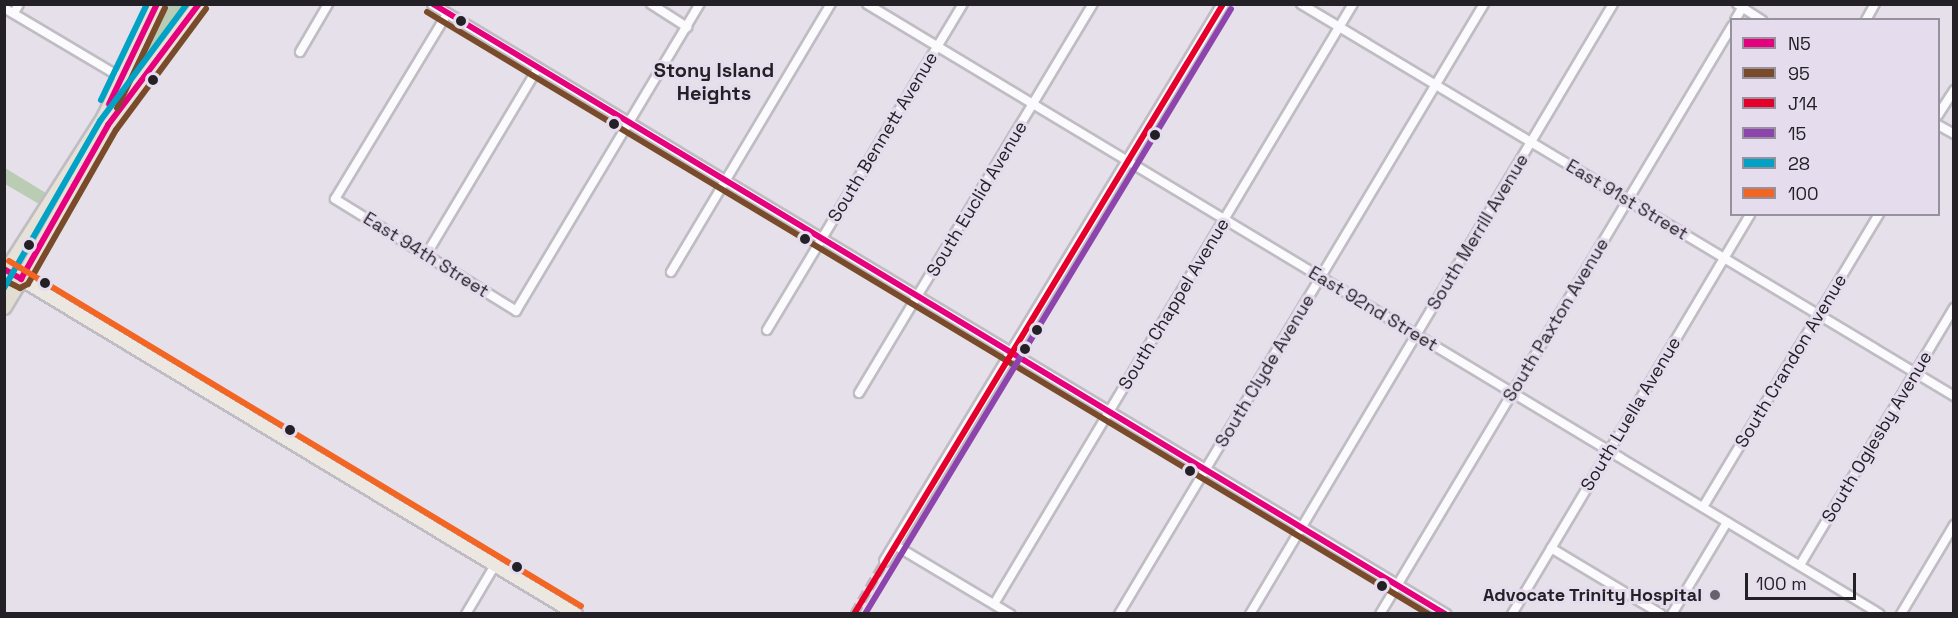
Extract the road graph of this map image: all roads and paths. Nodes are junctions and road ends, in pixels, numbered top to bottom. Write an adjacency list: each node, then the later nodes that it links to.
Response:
1 (19, 4): 20 (street)
2 (157, 4): 30 (highway)
3 (200, 4): 32 (highway)
4 (328, 4): 28 (street)
5 (432, 4): 21 (street)
6 (651, 4): 24 (street)
7 (700, 4): 24 (street)
8 (831, 4): 41 (street)
9 (867, 4): 27 (street, East 92nd Street)
10 (963, 4): 27 (street, South Bennett Avenue)
11 (1093, 4): 34 (street, South Euclid Avenue)
12 (1223, 4): 40 (main road)
13 (1301, 4): 25 (street, East 91st Street)
14 (1353, 4): 25 (street, South Chappel Avenue)
15 (1484, 4): 31 (street, South Clyde Avenue)
16 (1614, 4): 39 (street, South Merrill Avenue)
17 (1875, 4): 23 (street)
18 (1741, 6): 22 (street)
19 (4, 8): 20 (street)
20 (14, 13): 30 (street)
21 (447, 14): 29 (street); 47 (street, East 94th Street)
22 (1759, 18)
23 (1867, 18)
24 (687, 27): 36 (street)
25 (1339, 27): 31 (street, East 91st Street); 45 (street, South Chappel Avenue)
26 (1730, 28): 42 (street, South Paxton Avenue)
27 (937, 47): 34 (street, East 92nd Street); 46 (street, South Bennett Avenue)
28 (300, 52)
29 (538, 68): 36 (street); 47 (street)
30 (120, 77): 32 (street); 49 (highway)
31 (1436, 85): 39 (street, East 91st Street); 51 (street, South Clyde Avenue)
32 (137, 87): 52 (highway)
33 (1953, 90): 35 (street)
34 (1033, 105): 40 (street, East 92nd Street); 53 (street, South Euclid Avenue)
35 (1940, 112)
36 (629, 123): 41 (street); 47 (street, East 94th Street)
37 (1940, 126): 38 (street)
38 (1953, 134)
39 (1531, 142): 42 (street, East 91st Street); 58 (street, South Merrill Avenue)
40 (1129, 162): 45 (street, East 92nd Street); 59 (main road)
41 (725, 181): 46 (street); 50 (street)
42 (1627, 200): 48 (street, East 91st Street); 62 (street, South Paxton Avenue)
43 (1749, 216): 48 (street, South Luella Avenue)
44 (1878, 216): 56 (street, South Crandon Avenue)
45 (1224, 220): 51 (street, East 92nd Street); 64 (street, South Chappel Avenue)
46 (822, 239): 53 (street); 57 (street, South Bennett Avenue)
47 (426, 255)
48 (1724, 258): 56 (street, East 91st Street); 65 (street, South Luella Avenue)
49 (5, 271): 52 (main road)
50 (670, 272)
51 (1321, 277): 58 (street, East 92nd Street); 66 (street, South Clyde Avenue)
52 (21, 279): 54 (highway); 74 (main road)
53 (918, 296): 59 (street); 61 (street, South Euclid Avenue)
54 (4, 307)
55 (1953, 308): 60 (street, South Oglesby Avenue)
56 (1818, 315): 60 (street, East 91st Street); 67 (street, South Crandon Avenue)
57 (767, 330)
58 (1416, 335): 62 (street, East 92nd Street); 70 (street, South Merrill Avenue)
59 (1014, 354): 64 (street); 71 (main road)
60 (1915, 373): 63 (street, East 91st Street); 75 (street, South Oglesby Avenue)
61 (859, 393)
62 (1512, 393): 65 (street, East 92nd Street); 76 (street, South Paxton Avenue)
63 (1953, 396)
64 (1110, 412): 66 (street); 77 (street, South Chappel Avenue)
65 (1609, 451): 67 (street, East 92nd Street); 72 (street, South Luella Avenue)
66 (1206, 469): 70 (street); 81 (street, South Clyde Avenue)
67 (1703, 507): 68 (street, East 92nd Street)
68 (1727, 522): 75 (street, East 92nd Street); 87 (street)
69 (1953, 525): 89 (street)
70 (1302, 527): 76 (street); 82 (street, South Merrill Avenue)
71 (898, 546): 73 (main road); 77 (street)
72 (1551, 548): 85 (street, South Luella Avenue); 86 (street)
73 (888, 563)
74 (495, 565): 78 (street); 79 (main road)
75 (1800, 565): 88 (street, East 92nd Street)
76 (1397, 585): 83 (street, South Paxton Avenue); 84 (street)
77 (994, 604): 80 (street)
78 (466, 614)
79 (576, 614)
80 (1010, 614)
81 (1119, 614)
82 (1250, 614)
83 (1380, 614)
84 (1446, 614)
85 (1512, 614)
86 (1661, 614)
87 (1672, 614)
88 (1880, 614)
89 (1900, 614)

